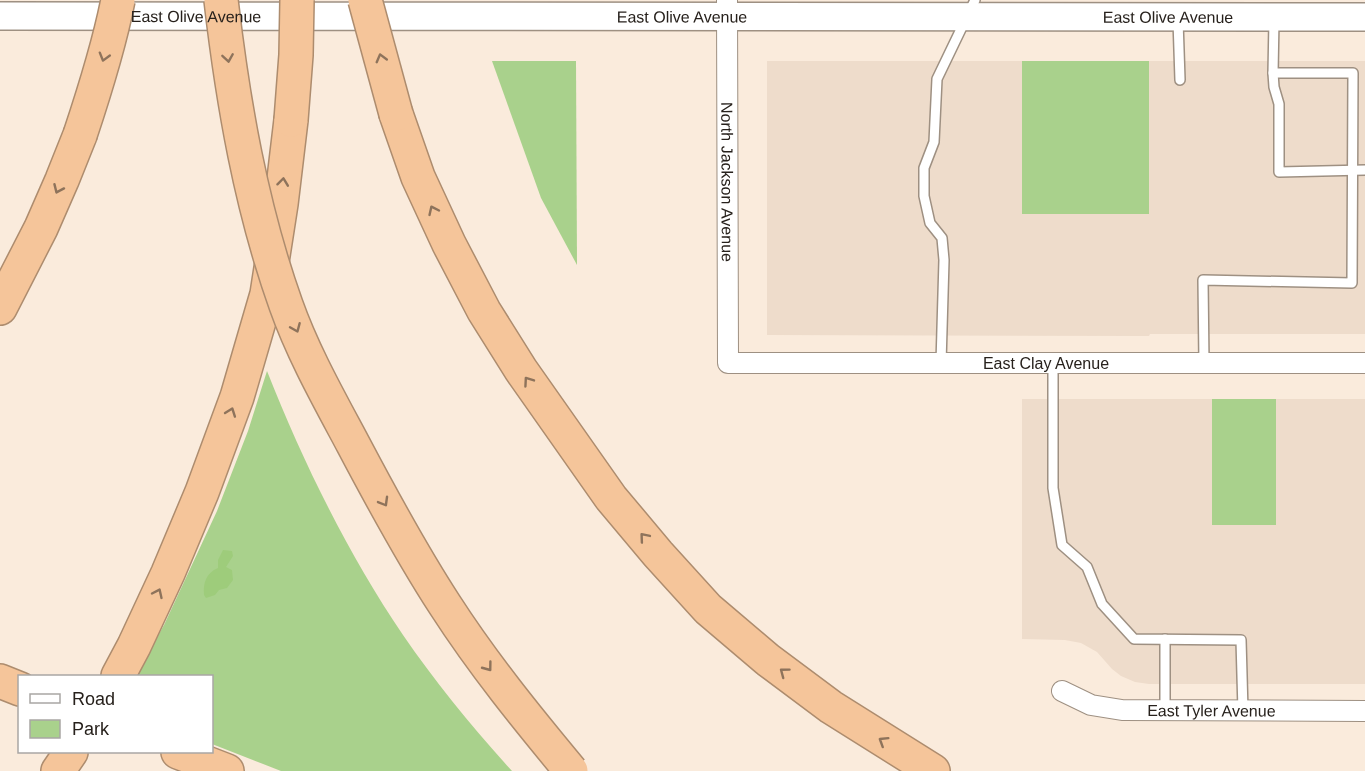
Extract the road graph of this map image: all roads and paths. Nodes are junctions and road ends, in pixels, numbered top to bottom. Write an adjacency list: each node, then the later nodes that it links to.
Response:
1 (118, 0): 15 (highway, one-way to 15, bridge)
2 (220, 0): 33 (highway, one-way to 33, bridge)
3 (297, 0): 22 (highway, one-way to 3, bridge)
4 (365, 0): 34 (highway, one-way to 4, bridge)
5 (727, 9): 6 (main road, East Olive Avenue); 7 (main road, East Olive Avenue); 16 (street, North Jackson Avenue)
6 (971, 9): 8 (main road, East Olive Avenue); 17 (lane)
7 (0, 16)
8 (1178, 17): 9 (main road, East Olive Avenue); 12 (lane)
9 (1274, 17): 10 (main road, East Olive Avenue); 11 (lane)
10 (1365, 17)
11 (1273, 72): 13 (lane); 13 (lane)
12 (1180, 80)
13 (1353, 170): 14 (lane); 19 (lane)
14 (1365, 170)
15 (0, 308)
16 (728, 363): 17 (street, East Clay Avenue)
17 (941, 363): 18 (street, East Clay Avenue)
18 (1053, 363): 19 (street, East Clay Avenue); 21 (lane)
19 (1204, 363): 20 (street, East Clay Avenue)
20 (1365, 363)
21 (1165, 639): 26 (lane); 27 (lane)
22 (119, 675)
23 (0, 681): 24 (highway)
24 (18, 688)
25 (1062, 691): 26 (street, East Tyler Avenue)
26 (1166, 711): 27 (street, East Tyler Avenue)
27 (1243, 711): 28 (street, East Tyler Avenue)
28 (1365, 711)
29 (70, 753): 31 (highway)
30 (181, 753): 32 (highway)
31 (58, 771)
32 (227, 771)
33 (572, 771)
34 (933, 771)

